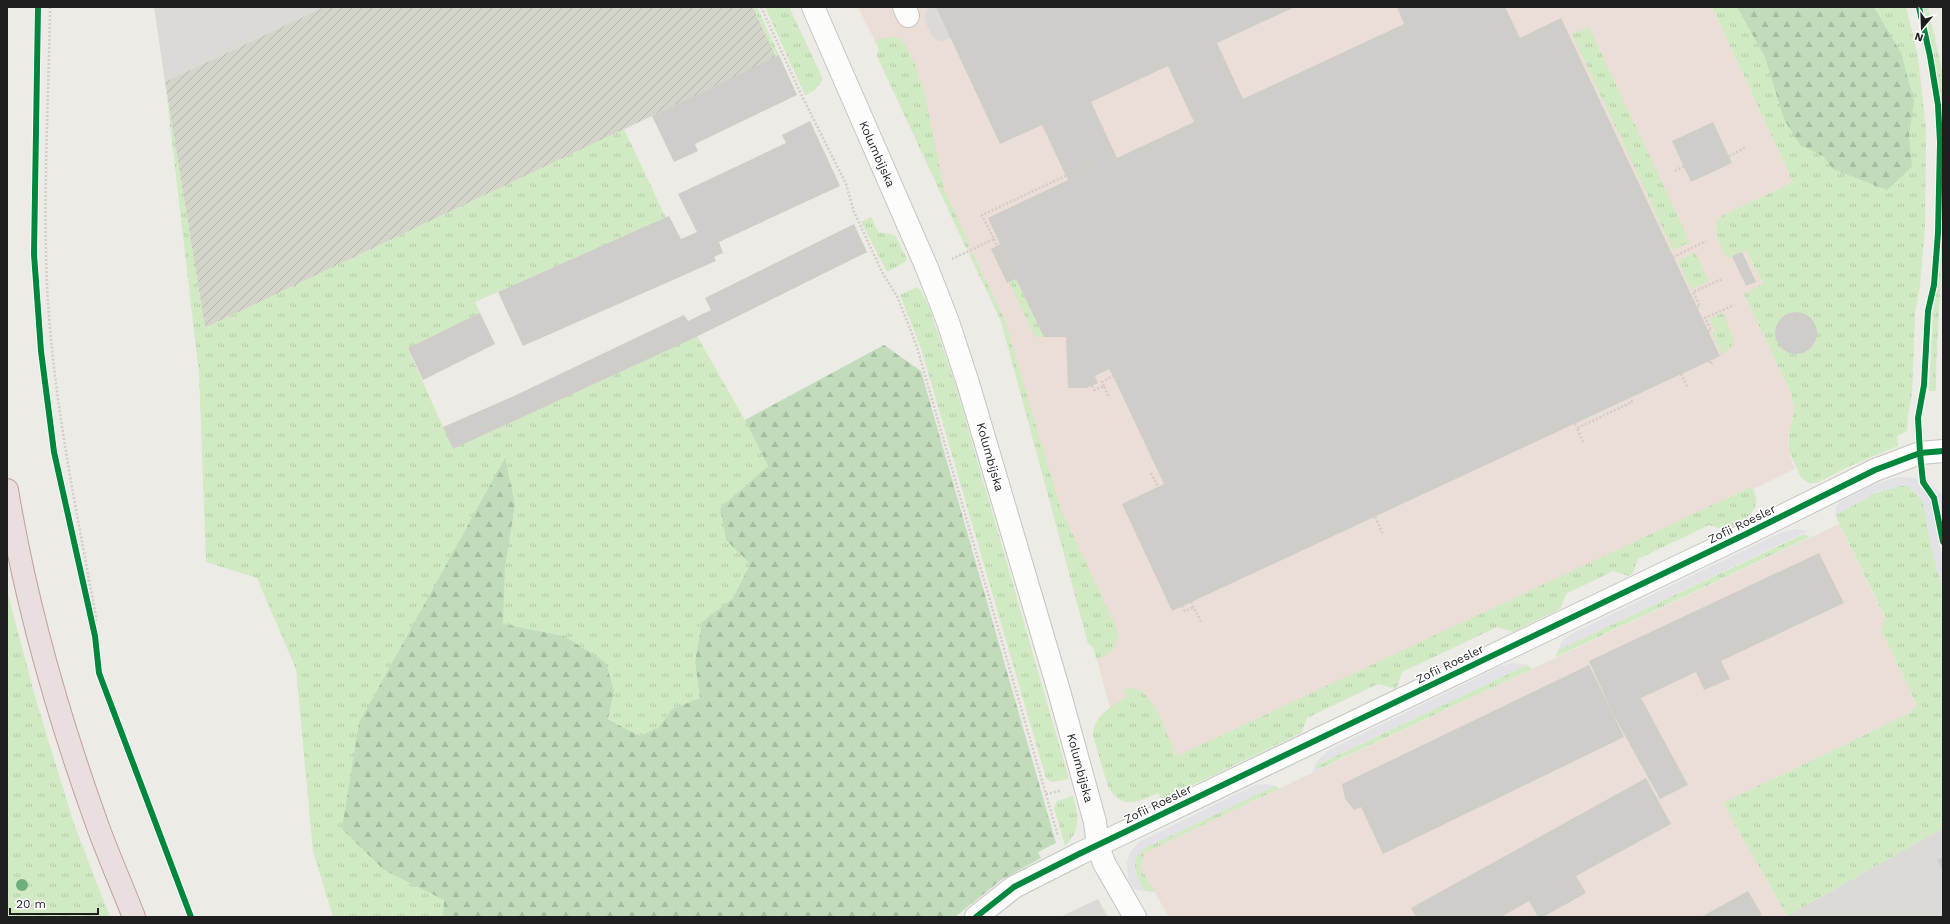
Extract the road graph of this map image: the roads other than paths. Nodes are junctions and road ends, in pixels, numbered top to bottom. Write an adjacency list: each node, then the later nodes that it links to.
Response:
1 (813, 7): 4 (street, Kolumbijska)
2 (1943, 451): 4 (street, Zofii Roesler)
3 (7, 490): 5 (highway)
4 (1098, 846): 6 (street, Zofii Roesler); 7 (street, Kolumbijska)
5 (134, 917)
6 (976, 917)
7 (1135, 917)

